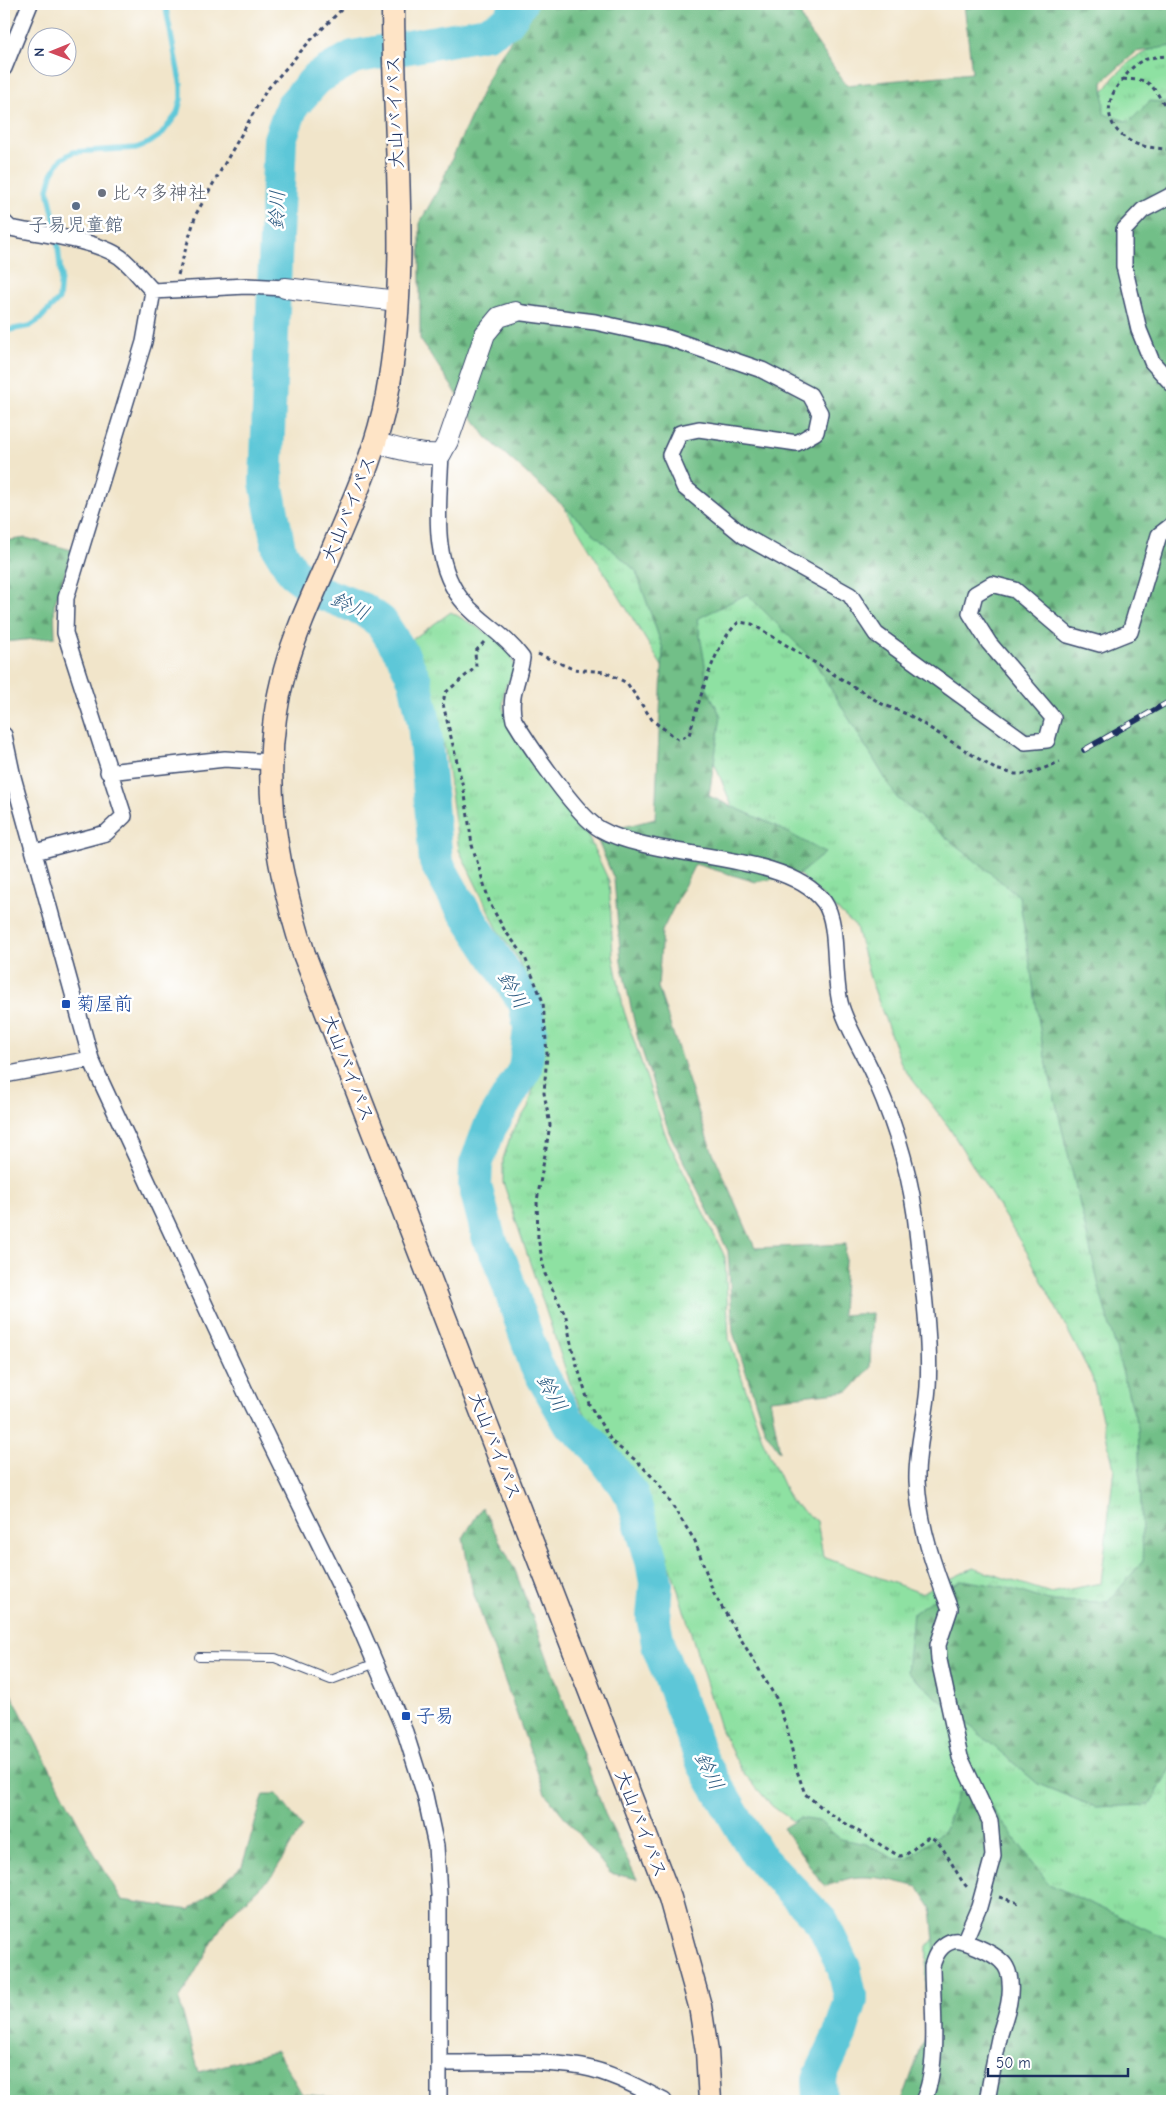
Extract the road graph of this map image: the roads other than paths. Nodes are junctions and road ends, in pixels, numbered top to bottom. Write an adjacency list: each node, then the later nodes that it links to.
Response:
1 (30, 4): 3 (street)
2 (393, 4): 8 (main road, 大山バイパス)
3 (4, 68)
4 (1172, 195): 10 (street)
5 (4, 222): 7 (street)
6 (285, 288): 7 (street); 8 (street)
7 (153, 290): 16 (street)
8 (398, 301): 11 (main road, 大山バイパス)
9 (515, 312): 12 (street); 13 (street)
10 (1172, 384)
11 (376, 443): 12 (street); 15 (main road, 大山バイパス)
12 (441, 454): 22 (street)
13 (1172, 525)
14 (4, 735): 17 (street)
15 (270, 762): 16 (street); 26 (main road, 大山バイパス)
16 (108, 772): 17 (street)
17 (35, 852): 18 (street)
18 (92, 1059): 19 (street); 21 (street)
19 (4, 1075)
20 (199, 1657): 21 (lane)
21 (376, 1663): 23 (street)
22 (964, 1942): 27 (street); 28 (street)
23 (440, 2063): 24 (street); 25 (street)
24 (439, 2101)
25 (664, 2101)
26 (710, 2101)
27 (923, 2101)
28 (987, 2101)

